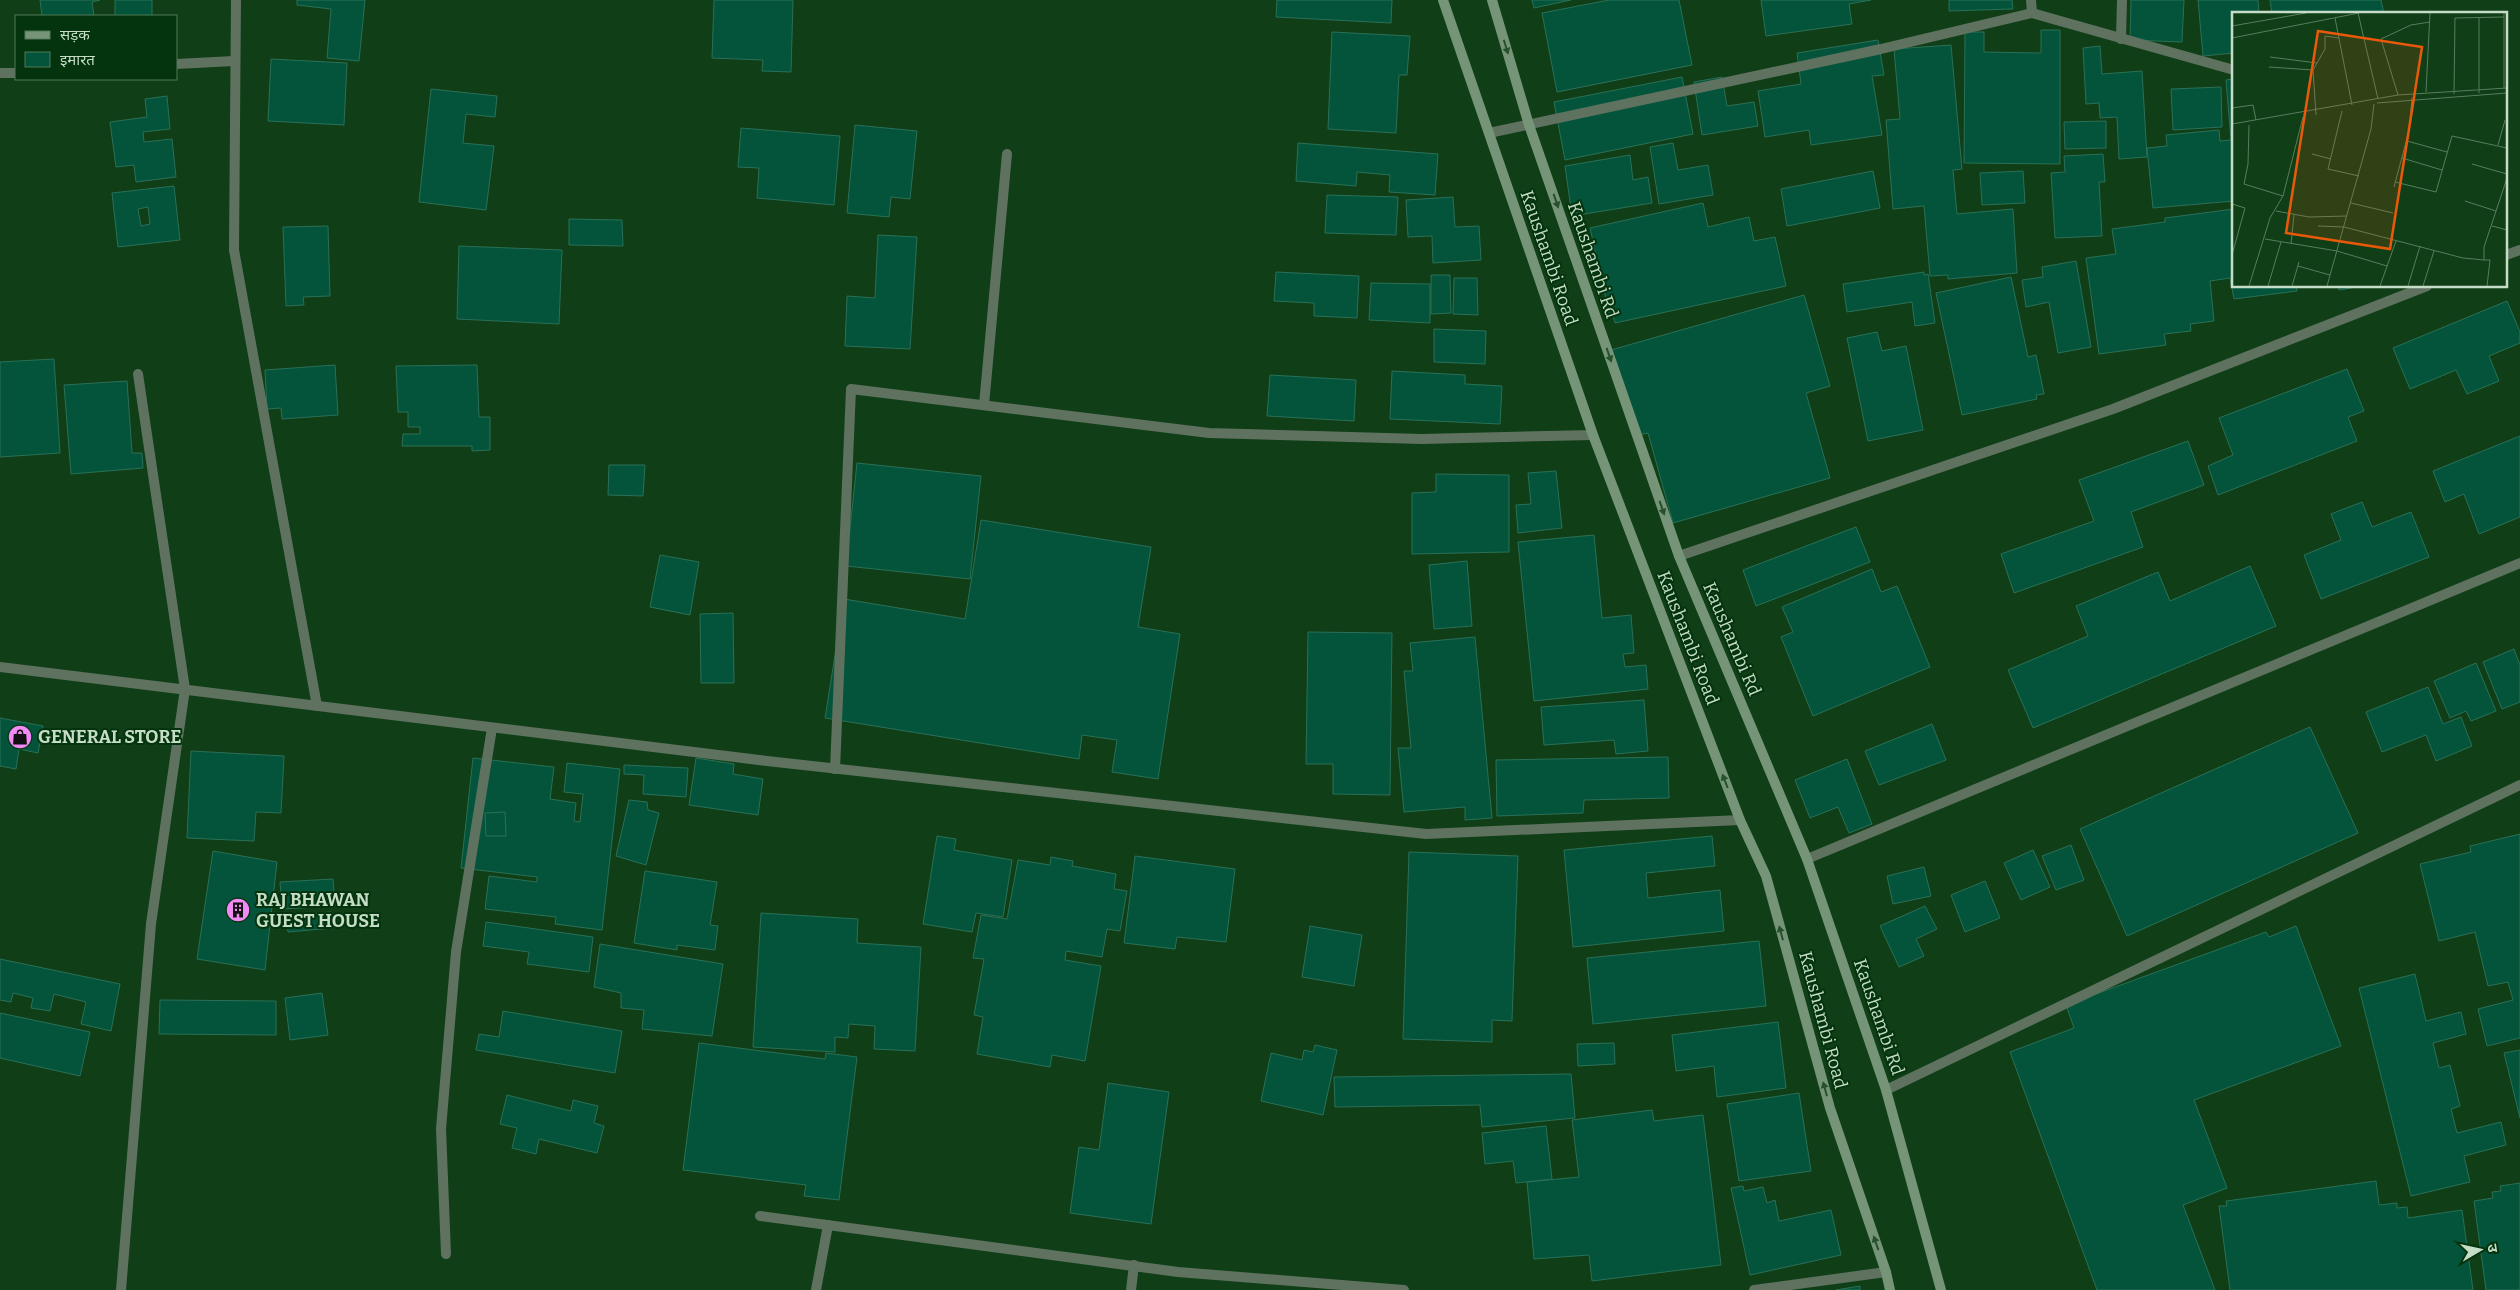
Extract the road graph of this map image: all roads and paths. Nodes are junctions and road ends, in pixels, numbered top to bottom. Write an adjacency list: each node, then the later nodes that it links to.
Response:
1 (236, 0): 8 (street)
2 (1443, 0): 14 (main road, Kaushambi Road)
3 (1492, 0): 13 (main road, Kaushambi Rd, one-way to 13)
4 (2031, 0): 6 (street)
5 (2122, 0): 7 (street)
6 (2032, 13): 7 (street); 13 (street)
7 (2121, 39): 10 (street)
8 (234, 60): 9 (street); 26 (street)
9 (178, 64)
10 (2232, 69)
11 (15, 73): 12 (street)
12 (0, 74)
13 (1529, 124): 14 (street); 22 (main road, Kaushambi Rd, one-way to 22)
14 (1488, 133): 21 (main road, Kaushambi Road)
15 (1007, 154): 20 (street)
16 (2520, 250): 17 (street)
17 (2508, 254)
18 (2422, 288): 22 (street)
19 (138, 374): 25 (street)
20 (984, 405): 21 (street); 28 (street)
21 (1593, 435): 30 (main road, Kaushambi Road, one-way to 21)
22 (1678, 556): 31 (main road, Kaushambi Rd)
23 (2520, 564): 31 (street)
24 (0, 667): 25 (street)
25 (185, 689): 26 (street); 39 (street)
26 (317, 706): 27 (street)
27 (492, 728): 28 (street); 35 (street)
28 (835, 768): 30 (street)
29 (2520, 785): 32 (street)
30 (1740, 820): 37 (main road, Kaushambi Road, one-way to 30)
31 (1807, 859): 32 (main road, Kaushambi Rd)
32 (1886, 1090): 45 (main road, Kaushambi Rd)
33 (760, 1216): 34 (street)
34 (828, 1225): 36 (street); 40 (street)
35 (446, 1254)
36 (1134, 1265): 38 (street); 41 (street)
37 (1886, 1272): 43 (street); 44 (main road, Kaushambi Road)
38 (1348, 1288): 42 (street)
39 (121, 1290)
40 (816, 1290)
41 (1131, 1290)
42 (1404, 1290)
43 (1754, 1290)
44 (1890, 1290)
45 (1941, 1290)

